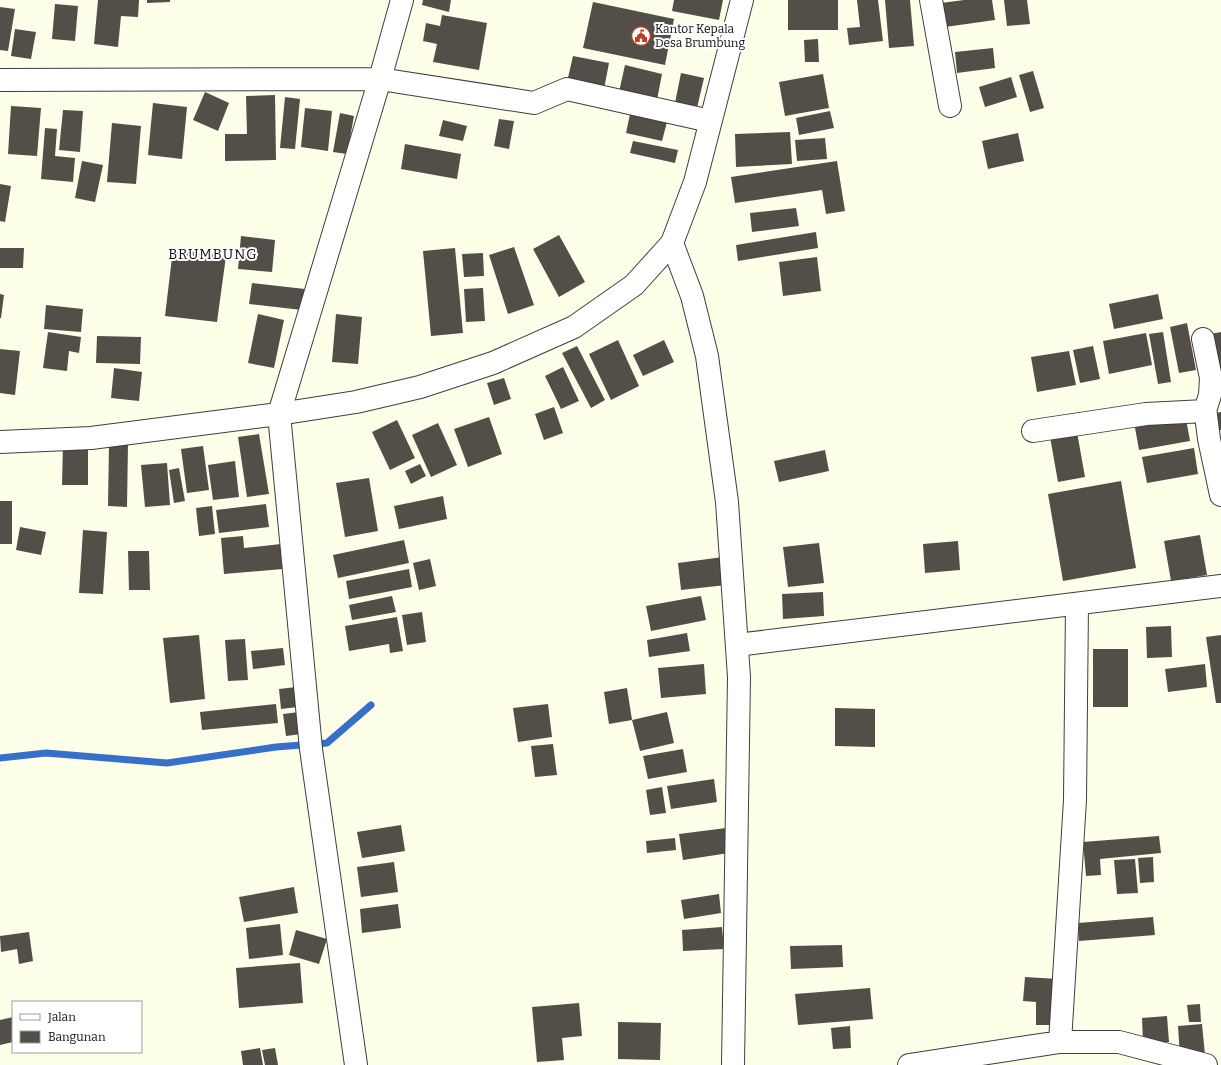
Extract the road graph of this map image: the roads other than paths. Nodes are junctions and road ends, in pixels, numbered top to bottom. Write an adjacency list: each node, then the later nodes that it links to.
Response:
1 (402, 0): 4 (street)
2 (742, 0): 7 (street)
3 (931, 0): 6 (street)
4 (380, 79): 5 (street); 7 (street); 11 (street)
5 (0, 80)
6 (950, 106)
7 (710, 121): 8 (street)
8 (672, 243): 11 (street); 17 (street)
9 (1203, 339): 10 (street)
10 (1206, 411): 12 (street); 14 (street)
11 (279, 414): 13 (street); 19 (street)
12 (1033, 430)
13 (0, 442)
14 (1221, 495)
15 (1221, 586): 16 (street)
16 (1077, 604): 17 (street); 18 (street)
17 (737, 645): 20 (street)
18 (1060, 1042): 21 (street); 22 (street)
19 (356, 1065)
20 (733, 1065)
21 (909, 1065)
22 (1206, 1065)

